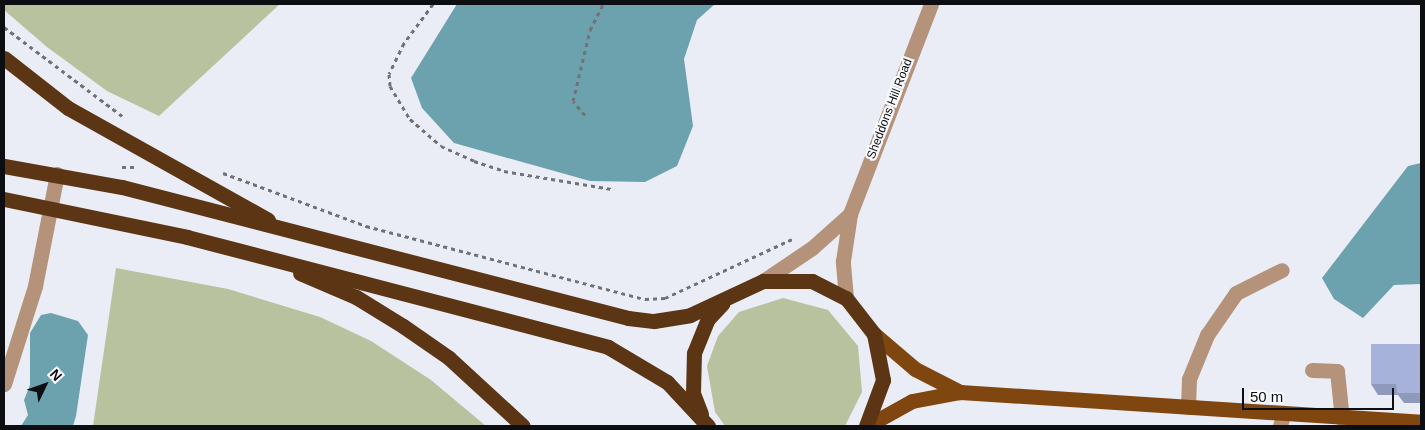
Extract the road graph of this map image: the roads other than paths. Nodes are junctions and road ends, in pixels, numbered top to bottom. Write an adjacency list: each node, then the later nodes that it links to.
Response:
1 (931, 4): 7 (street, Sheddons Hill Road)
2 (4, 58): 8 (highway)
3 (4, 166): 4 (highway)
4 (57, 174): 6 (street); 8 (highway)
5 (4, 199): 6 (highway)
6 (50, 207): 9 (highway); 16 (street)
7 (850, 214): 11 (street); 12 (street)
8 (280, 227): 13 (highway)
9 (254, 254): 21 (highway); 23 (highway)
10 (1282, 270): 18 (street)
11 (762, 281): 12 (highway); 13 (highway)
12 (846, 298): 14 (highway)
13 (725, 300): 21 (highway)
14 (874, 334): 17 (main road); 24 (highway)
15 (1312, 370): 19 (street)
16 (4, 384)
17 (960, 392): 18 (main road); 24 (main road)
18 (1188, 407): 20 (main road)
19 (1342, 419): 20 (main road); 22 (main road)
20 (1281, 421)
21 (705, 422)
22 (1421, 422)
23 (523, 426)
24 (867, 426)

